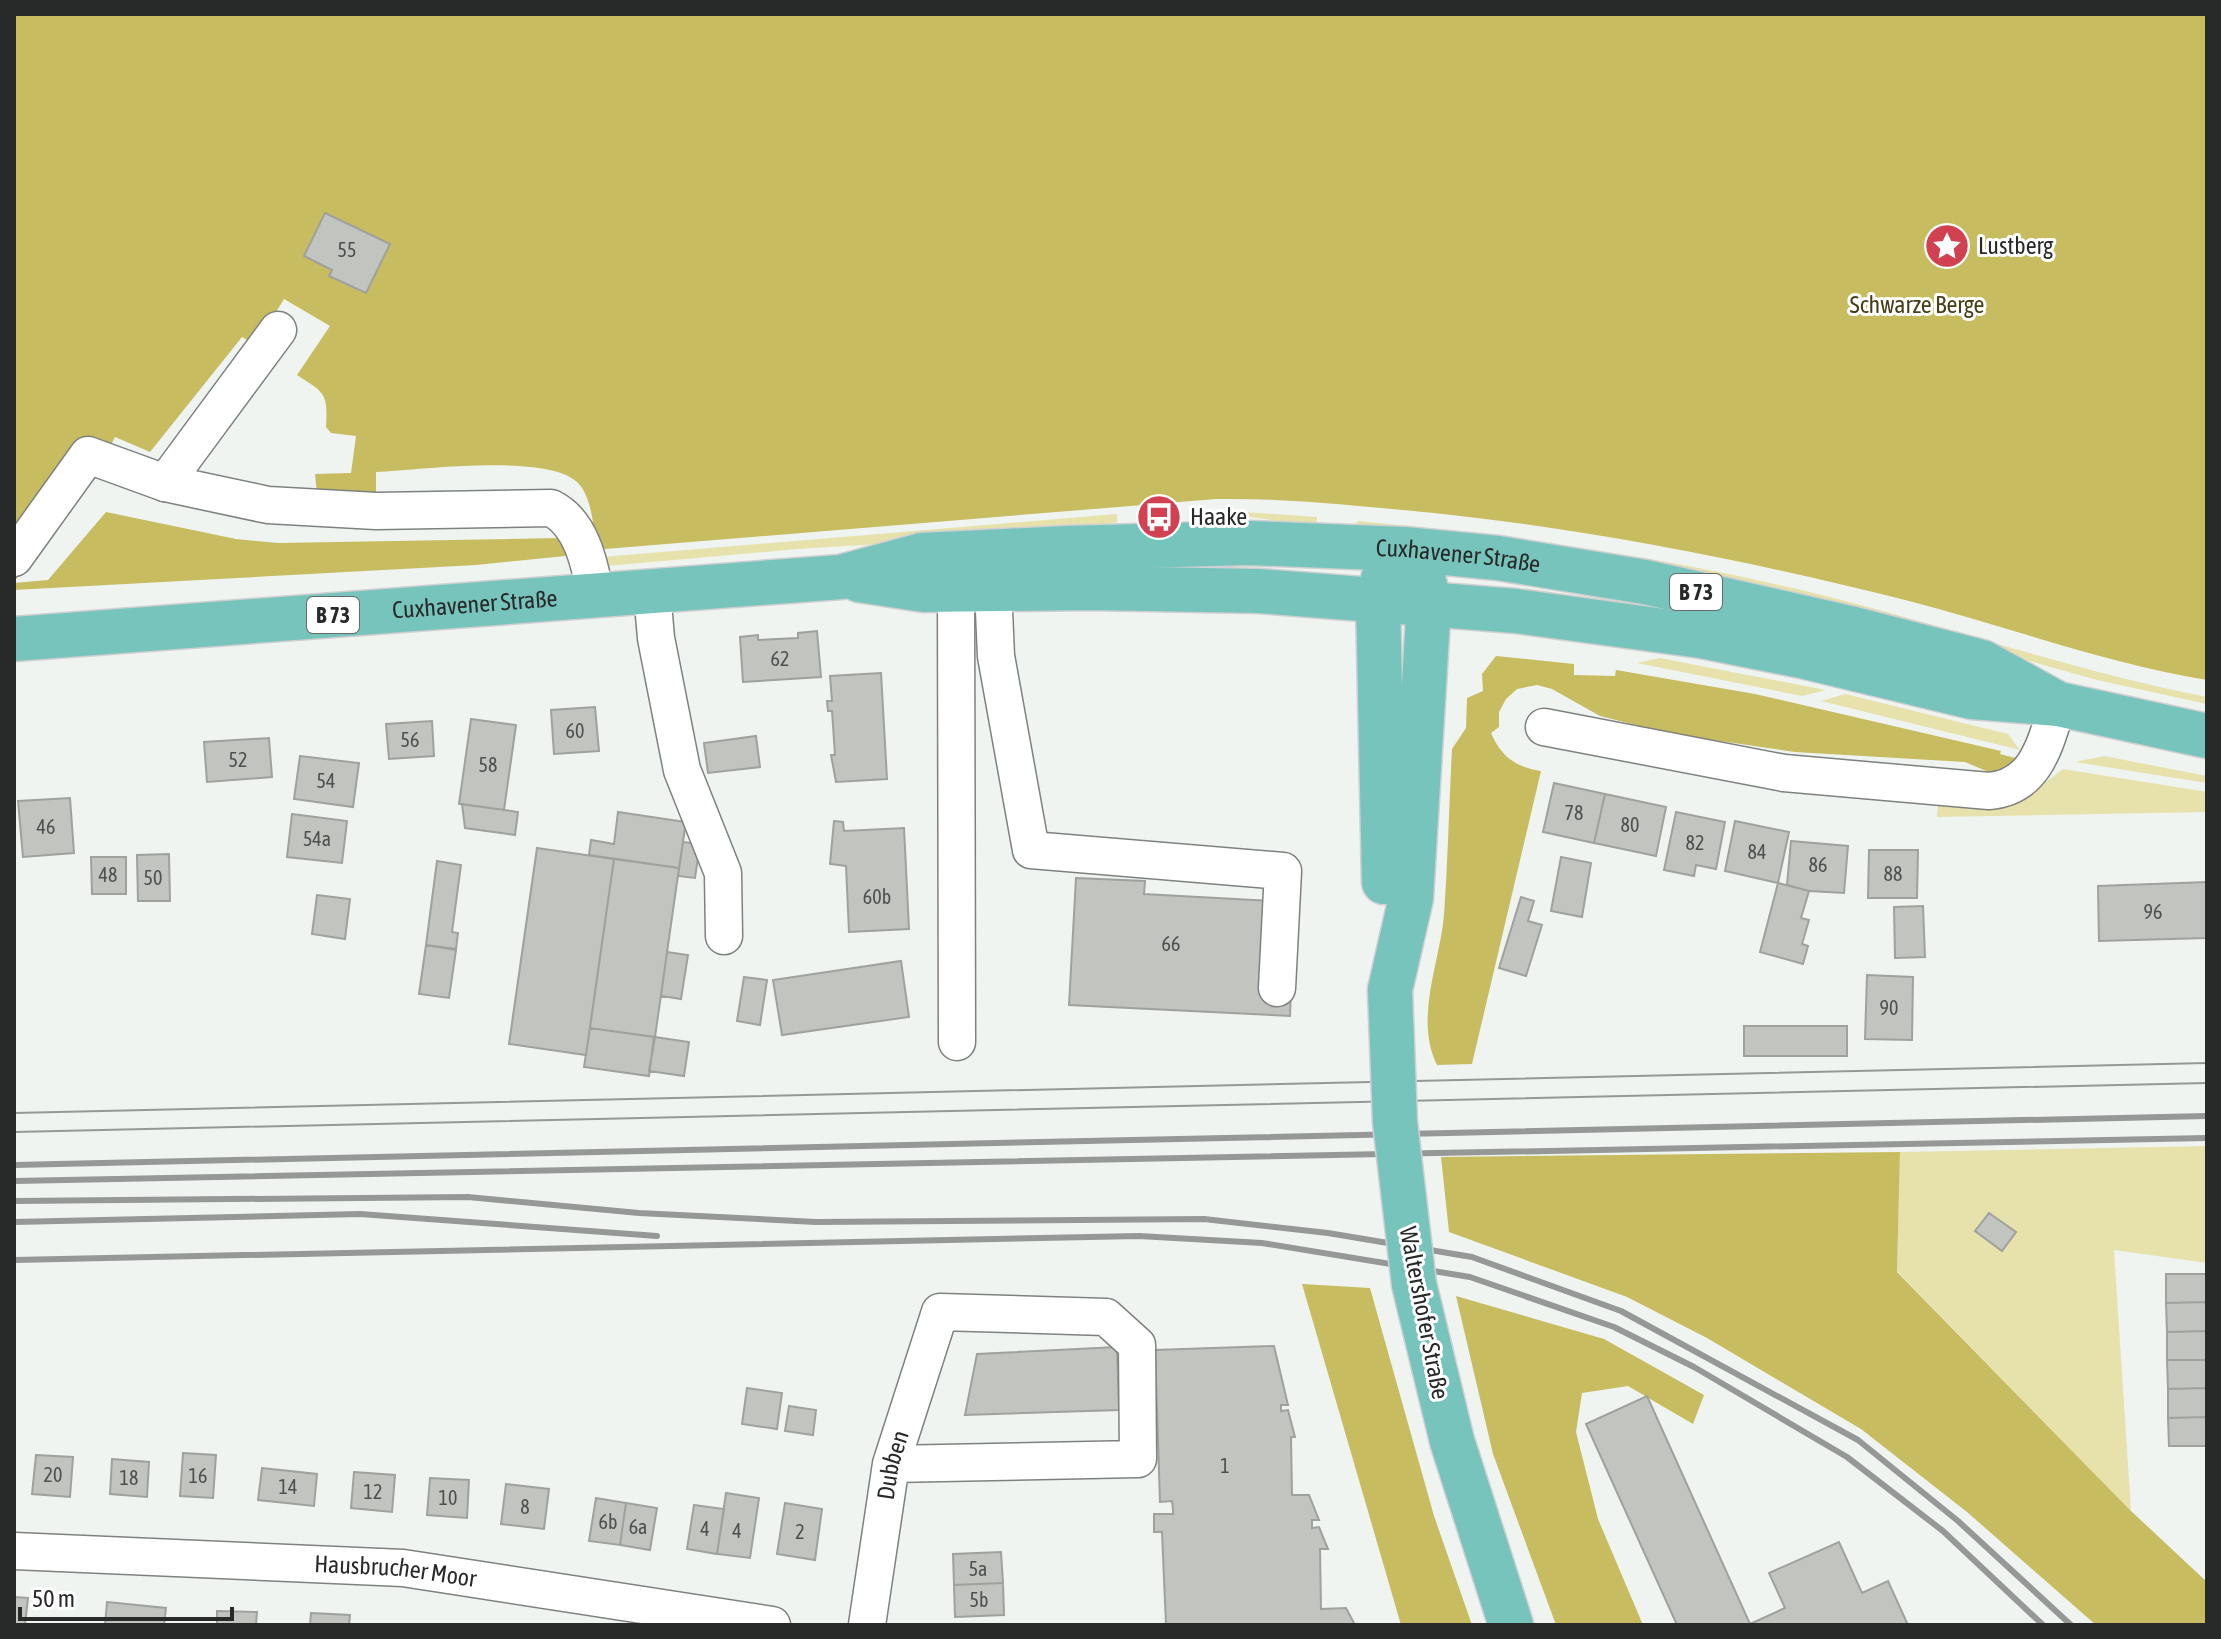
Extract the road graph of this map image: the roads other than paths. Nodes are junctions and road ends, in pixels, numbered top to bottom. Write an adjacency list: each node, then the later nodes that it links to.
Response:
1 (278, 330): 2 (street)
2 (165, 483): 4 (street); 8 (street)
3 (1404, 549): 5 (main road, Cuxhavener Straße / B 73); 9 (main road); 10 (main road); 12 (main road, Cuxhavener Straße / B 73)
4 (14, 558)
5 (841, 577): 6 (main road, Cuxhavener Straße / B 73); 7 (main road, Cuxhavener Straße / B 73)
6 (974, 589): 9 (main road, Cuxhavener Straße / B 73); 16 (street); 18 (street)
7 (652, 592): 8 (main road, Cuxhavener Straße / B 73); 15 (street)
8 (596, 596): 11 (main road, Cuxhavener Straße / B 73)
9 (1378, 598): 10 (main road, Cuxhavener Straße / B 73); 17 (main road, Waltershofer Straße)
10 (1429, 602): 12 (main road, Cuxhavener Straße / B 73); 17 (main road, Waltershofer Straße)
11 (14, 639)
12 (2058, 704): 13 (street); 14 (main road, Cuxhavener Straße / B 73)
13 (1544, 727)
14 (2207, 736)
15 (724, 936)
16 (1277, 988)
17 (1390, 990): 23 (main road, Waltershofer Straße, bridge)
18 (957, 1042)
19 (891, 1464): 19 (street, Dubben); 22 (street, Dubben)
20 (14, 1551): 21 (street, Hausbrucher Moor)
21 (772, 1625)
22 (867, 1625)
23 (1511, 1625)

